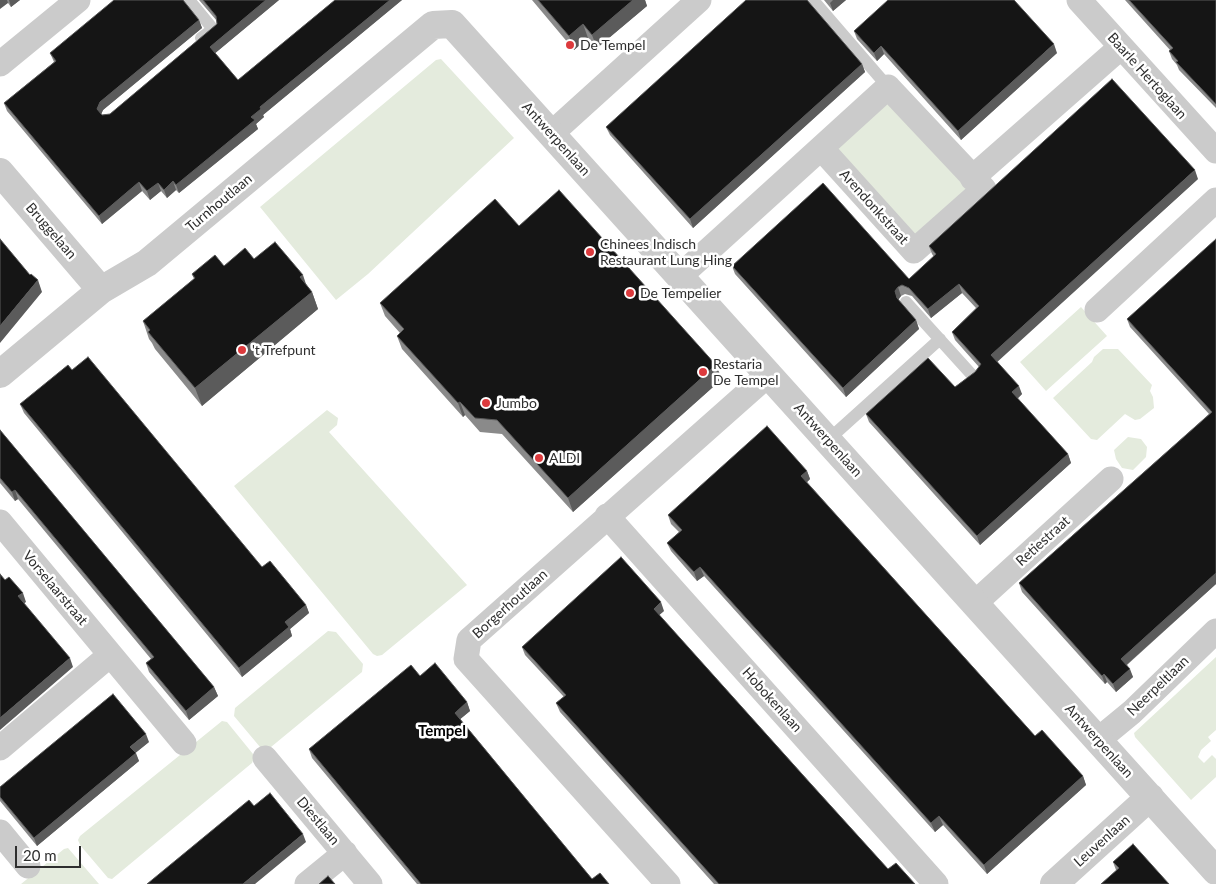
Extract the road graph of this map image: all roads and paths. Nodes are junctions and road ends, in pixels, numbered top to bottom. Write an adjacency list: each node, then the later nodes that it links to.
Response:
1 (78, 0): 9 (street)
2 (189, 0): 8 (lane)
3 (699, 0): 11 (street)
4 (813, 0): 10 (lane)
5 (1079, 0): 7 (street, Baarle Hertoglaan)
6 (433, 25): 11 (street, Antwerpenlaan); 18 (street, Turnhoutlaan)
7 (1122, 47): 13 (street, Baarle Hertoglaan); 15 (street)
8 (190, 48)
9 (0, 64)
10 (888, 87): 12 (street); 15 (street, Arendonkstraat)
11 (552, 133): 17 (street, Antwerpenlaan)
12 (822, 148): 15 (street, Arendonkstraat); 17 (street)
13 (1216, 151)
14 (0, 172): 18 (street, Bruggelaan)
15 (972, 178)
16 (1216, 200): 20 (street)
17 (680, 276): 23 (street, Antwerpenlaan)
18 (101, 290): 22 (street, Turnhoutlaan)
19 (906, 302): 21 (lane)
20 (1097, 310)
21 (940, 339): 24 (lane); 25 (lane)
22 (0, 374)
23 (769, 374): 25 (street, Antwerpenlaan); 27 (street, Borgerhoutlaan)
24 (972, 376)
25 (828, 440): 29 (street, Antwerpenlaan)
26 (1112, 478): 29 (street, Retiestraat)
27 (607, 516): 43 (street, Borgerhoutlaan); 44 (street, Hobokenlaan)
28 (0, 522): 31 (street, Vorselaarstraat)
29 (974, 603): 32 (street, Antwerpenlaan)
30 (1216, 631): 32 (street, Neerpeltlaan)
31 (110, 655): 33 (street, Vorselaarstraat); 34 (street)
32 (1098, 740): 36 (street, Antwerpenlaan)
33 (184, 743)
34 (0, 748)
35 (265, 758): 38 (street, Diestlaan)
36 (1150, 797): 40 (street, Antwerpenlaan); 45 (street, Leuvenlaan)
37 (0, 832): 39 (street)
38 (345, 853): 41 (street); 42 (street, Diestlaan)
39 (28, 866)
40 (1216, 871)
41 (307, 884)
42 (370, 884)
43 (668, 884)
44 (936, 884)
45 (1054, 884)

